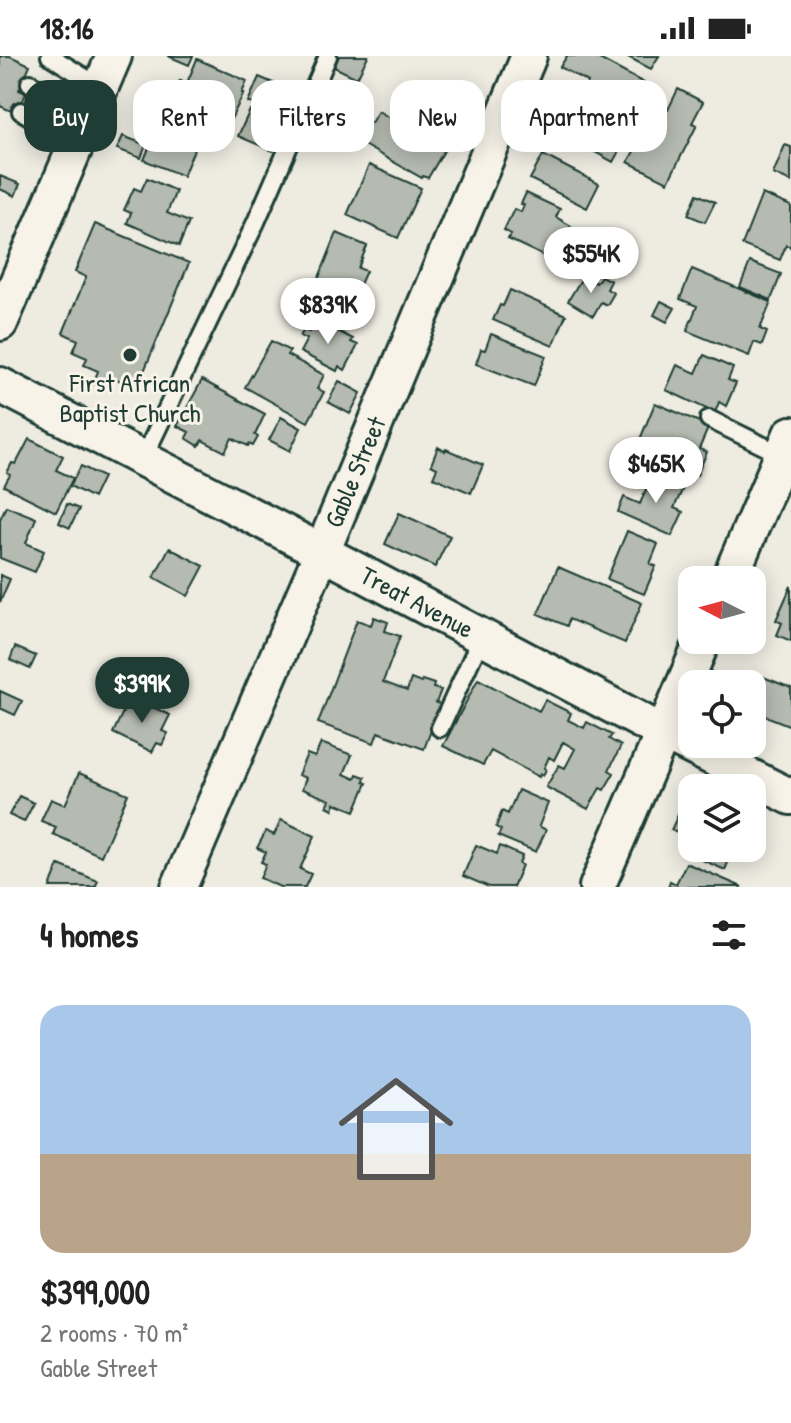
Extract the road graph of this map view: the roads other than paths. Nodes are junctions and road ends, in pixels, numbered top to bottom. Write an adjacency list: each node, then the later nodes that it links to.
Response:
1 (50, 56): 4 (lane)
2 (328, 56): 12 (lane)
3 (529, 56): 13 (street, Gable Street)
4 (74, 80)
5 (21, 111): 6 (lane)
6 (24, 111)
7 (73, 152): 8 (street)
8 (0, 323)
9 (0, 385): 12 (street, Treat Avenue)
10 (709, 419): 11 (lane)
11 (786, 445): 14 (street)
12 (143, 459): 13 (street, Treat Avenue)
13 (322, 552): 15 (street, Treat Avenue); 20 (street, Gable Street)
14 (735, 566)
15 (482, 636): 17 (lane); 18 (street, Treat Avenue)
16 (697, 654): 18 (street)
17 (440, 728)
18 (664, 733): 19 (street, Treat Avenue); 21 (street)
19 (791, 797)
20 (179, 887)
21 (597, 887)

